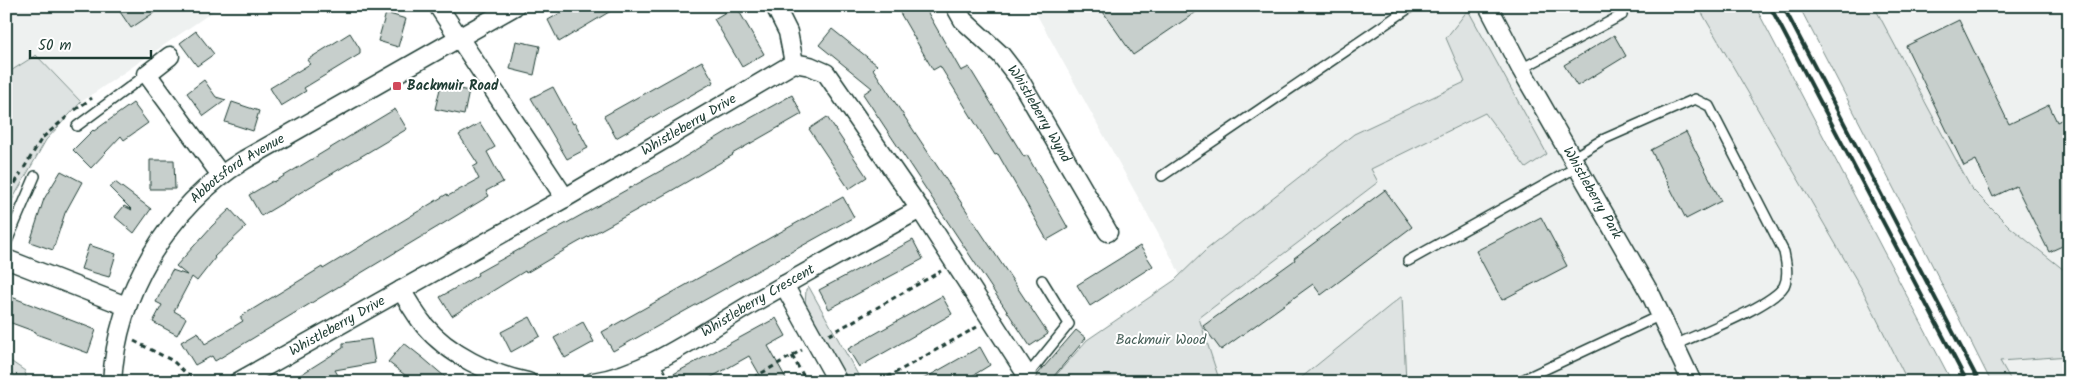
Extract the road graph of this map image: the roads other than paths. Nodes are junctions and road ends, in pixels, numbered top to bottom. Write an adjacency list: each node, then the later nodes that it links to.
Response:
1 (438, 6): 8 (street)
2 (515, 6): 8 (street, Abbotsford Avenue)
3 (776, 6): 10 (street)
4 (955, 6): 20 (street, Whistleberry Wynd)
5 (1412, 6): 17 (lane)
6 (1488, 6): 11 (street, Whistleberry Park)
7 (1618, 6): 11 (lane)
8 (459, 38): 15 (street, Abbotsford Avenue); 18 (street)
9 (170, 56): 12 (street)
10 (794, 63): 18 (street, Whistleberry Drive); 19 (street)
11 (1521, 69): 14 (street, Whistleberry Park)
12 (147, 74): 13 (lane); 15 (street)
13 (77, 126)
14 (1575, 162): 23 (lane); 28 (street, Whistleberry Park); 29 (lane)
15 (220, 175): 27 (street, Abbotsford Avenue)
16 (35, 176): 21 (lane)
17 (1162, 176)
18 (565, 198): 26 (street, Whistleberry Drive)
19 (920, 209): 25 (street, Whistleberry Crescent); 31 (street)
20 (1108, 232)
21 (6, 244)
22 (6, 259): 27 (street)
23 (1408, 261)
24 (1042, 280): 31 (lane)
25 (784, 285): 30 (street, Whistleberry Crescent); 38 (street)
26 (401, 290): 32 (street); 34 (street, Whistleberry Drive)
27 (126, 306): 33 (street, Abbotsford Avenue)
28 (1661, 315): 29 (street, Whistleberry Park); 39 (lane)
29 (1675, 345): 40 (street, Whistleberry Park)
30 (650, 364): 36 (street, Whistleberry Crescent); 37 (street)
31 (1024, 379)
32 (509, 380): 35 (street)
33 (112, 382)
34 (238, 382)
35 (528, 382)
36 (593, 382)
37 (660, 382)
38 (838, 382)
39 (1518, 382)
40 (1692, 382)

